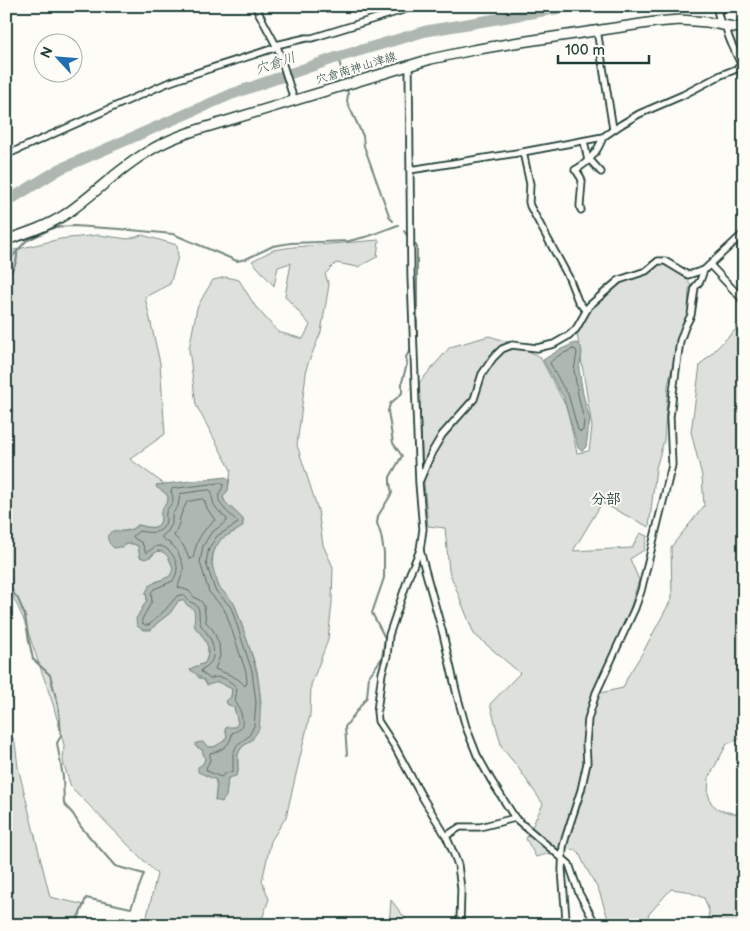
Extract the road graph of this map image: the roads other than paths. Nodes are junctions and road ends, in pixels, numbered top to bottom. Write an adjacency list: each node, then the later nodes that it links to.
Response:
1 (255, 6): 8 (street)
2 (416, 6): 8 (street)
3 (734, 6): 4 (street)
4 (717, 8): 5 (street)
5 (724, 25): 6 (main road, 穴倉南神山津線); 7 (main road, 穴倉南神山津線); 10 (street)
6 (744, 29)
7 (597, 30): 9 (main road, 穴倉南神山津線); 12 (street)
8 (277, 47): 11 (street); 16 (street)
9 (409, 65): 11 (main road, 穴倉南神山津線); 18 (street)
10 (743, 69): 12 (street)
11 (294, 98): 22 (main road, 穴倉南神山津線)
12 (613, 129): 13 (street)
13 (603, 137): 14 (street); 17 (street)
14 (584, 140): 15 (street); 17 (street)
15 (523, 152): 18 (street); 26 (street)
16 (6, 155)
17 (589, 161): 19 (street); 20 (street)
18 (410, 170): 27 (street)
19 (601, 172)
20 (581, 210)
21 (744, 233): 23 (street)
22 (6, 240)
23 (710, 265): 24 (street); 25 (street)
24 (704, 270): 26 (street); 31 (street)
25 (744, 301)
26 (586, 312): 27 (street)
27 (419, 483): 28 (street)
28 (420, 550): 29 (street); 30 (street)
29 (515, 818): 30 (street); 31 (street)
30 (446, 836): 32 (street)
31 (562, 858): 33 (street); 34 (street)
32 (460, 925)
33 (565, 925)
34 (596, 925)

